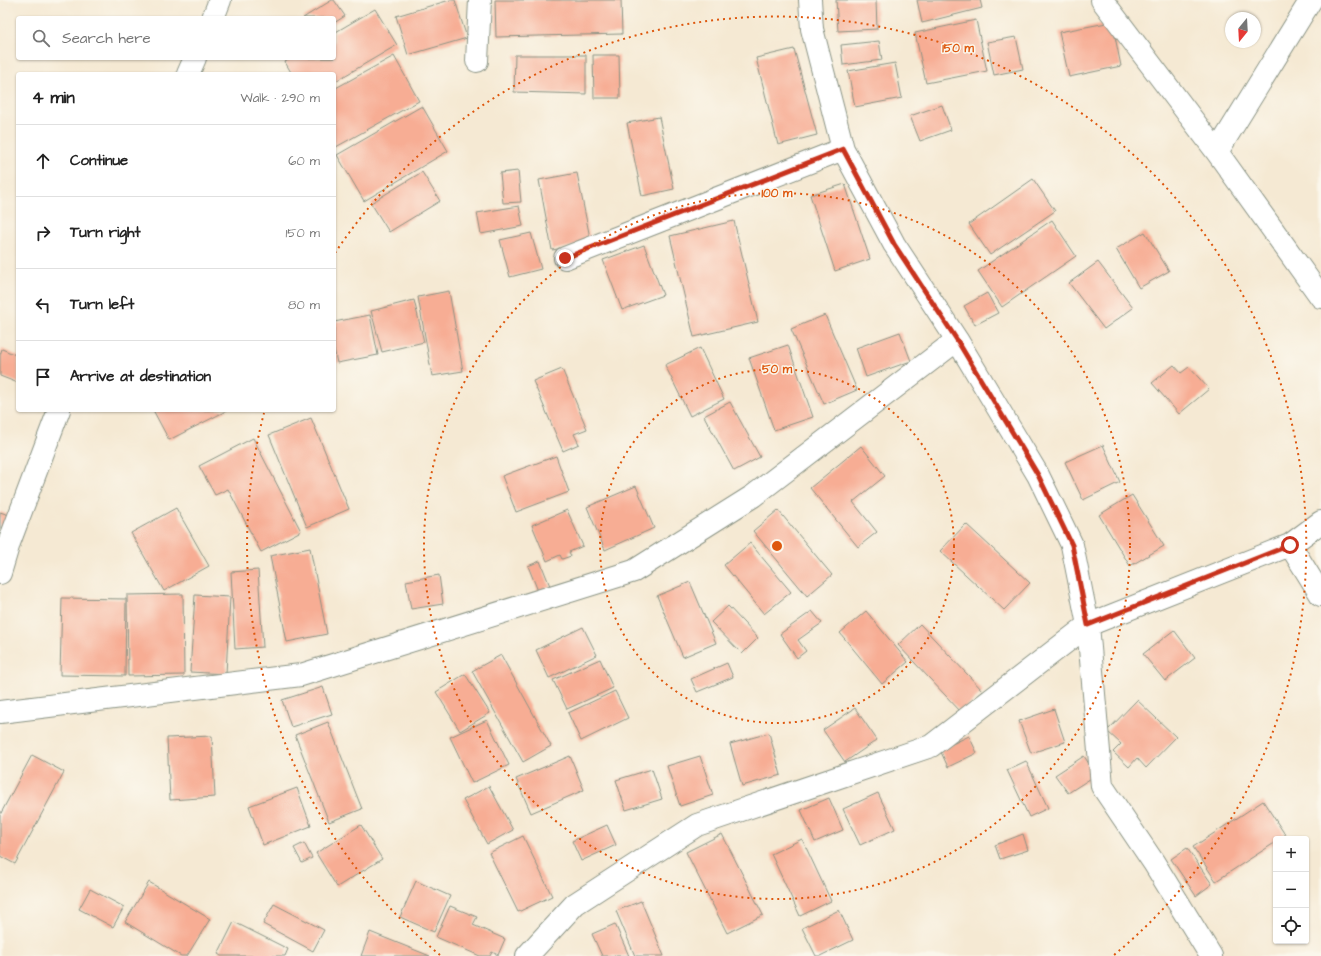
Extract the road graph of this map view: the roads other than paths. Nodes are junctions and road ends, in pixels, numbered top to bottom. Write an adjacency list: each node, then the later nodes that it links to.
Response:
1 (480, 0): 6 (street)
2 (810, 0): 8 (street)
3 (1102, 0): 9 (street)
4 (1311, 0): 9 (street)
5 (194, 60): 7 (street)
6 (477, 62)
7 (189, 72)
8 (843, 149): 10 (street); 12 (street)
9 (1217, 152): 11 (street)
10 (565, 258)
11 (1321, 297)
12 (957, 340): 19 (street); 20 (street)
13 (58, 412): 15 (street)
14 (1321, 522): 16 (street)
15 (5, 543): 17 (street)
16 (1290, 545): 18 (street); 19 (street)
17 (0, 572)
18 (1321, 595)
19 (1088, 625): 21 (street); 22 (street)
20 (0, 712)
21 (527, 956)
22 (1211, 956)

